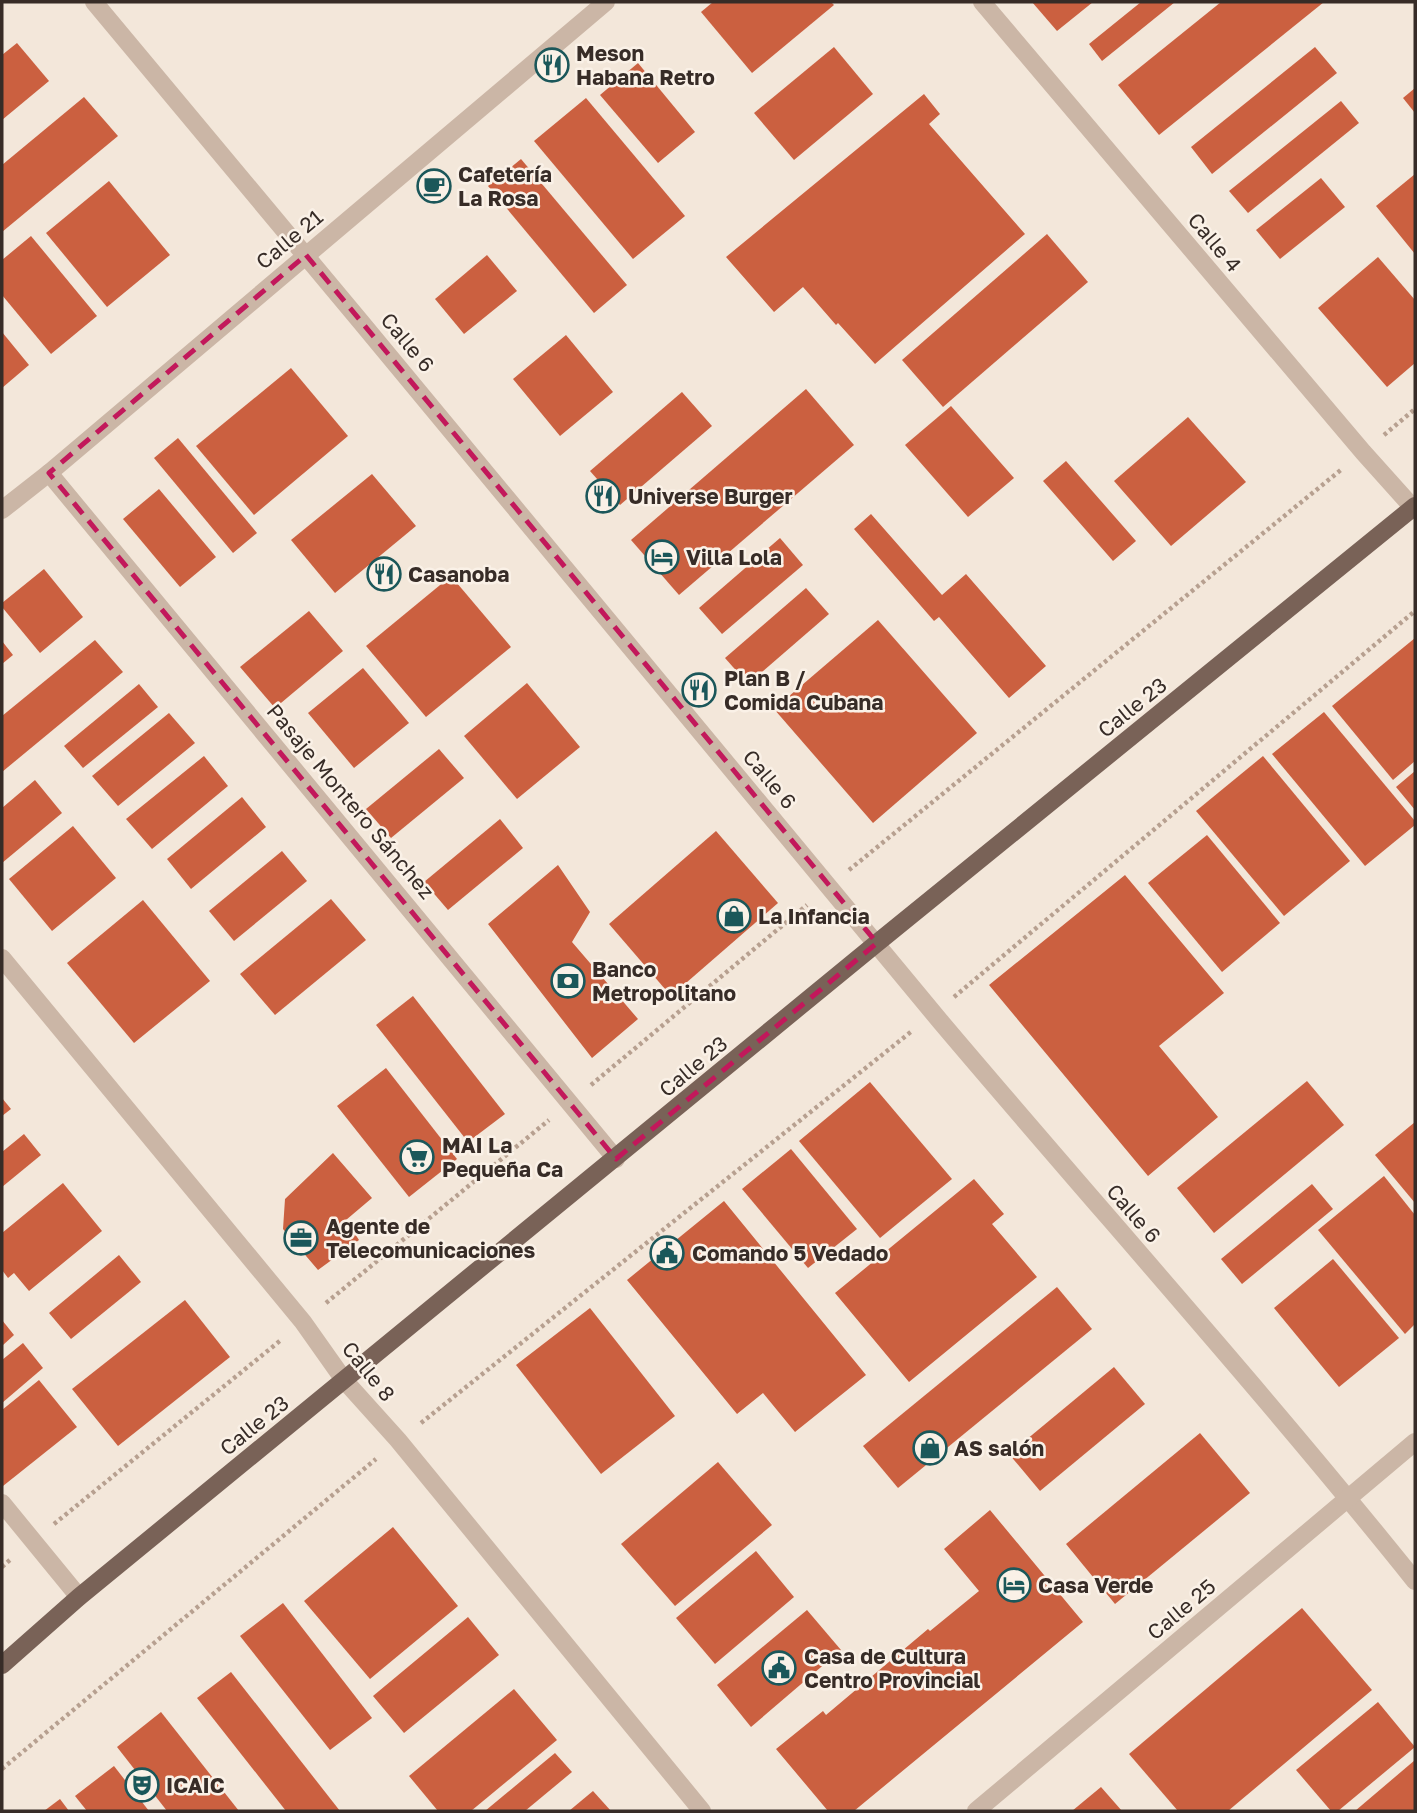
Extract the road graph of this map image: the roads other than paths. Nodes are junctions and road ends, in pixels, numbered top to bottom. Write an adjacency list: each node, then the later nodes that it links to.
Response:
1 (94, 2): 4 (street, Calle 6)
2 (606, 2): 4 (street, Calle 21)
3 (982, 2): 6 (street, Calle 4)
4 (306, 255): 5 (street, Calle 21); 8 (street, Calle 6)
5 (49, 473): 7 (street, Calle 21); 10 (street, Pasaje Montero Sánchez)
6 (1415, 508): 8 (main road, Calle 23)
7 (2, 510)
8 (877, 943): 10 (main road, Calle 23); 13 (street, Calle 6)
9 (2, 958): 11 (street, Calle 8)
10 (617, 1159): 11 (main road, Calle 23)
11 (344, 1380): 16 (main road, Calle 23); 18 (street, Calle 8)
12 (1415, 1442): 13 (street, Calle 25)
13 (1349, 1498): 15 (street, Calle 6); 19 (street, Calle 25)
14 (2, 1503): 16 (street)
15 (1415, 1581)
16 (79, 1597): 17 (main road, Calle 23)
17 (2, 1665)
18 (702, 1811)
19 (976, 1811)

